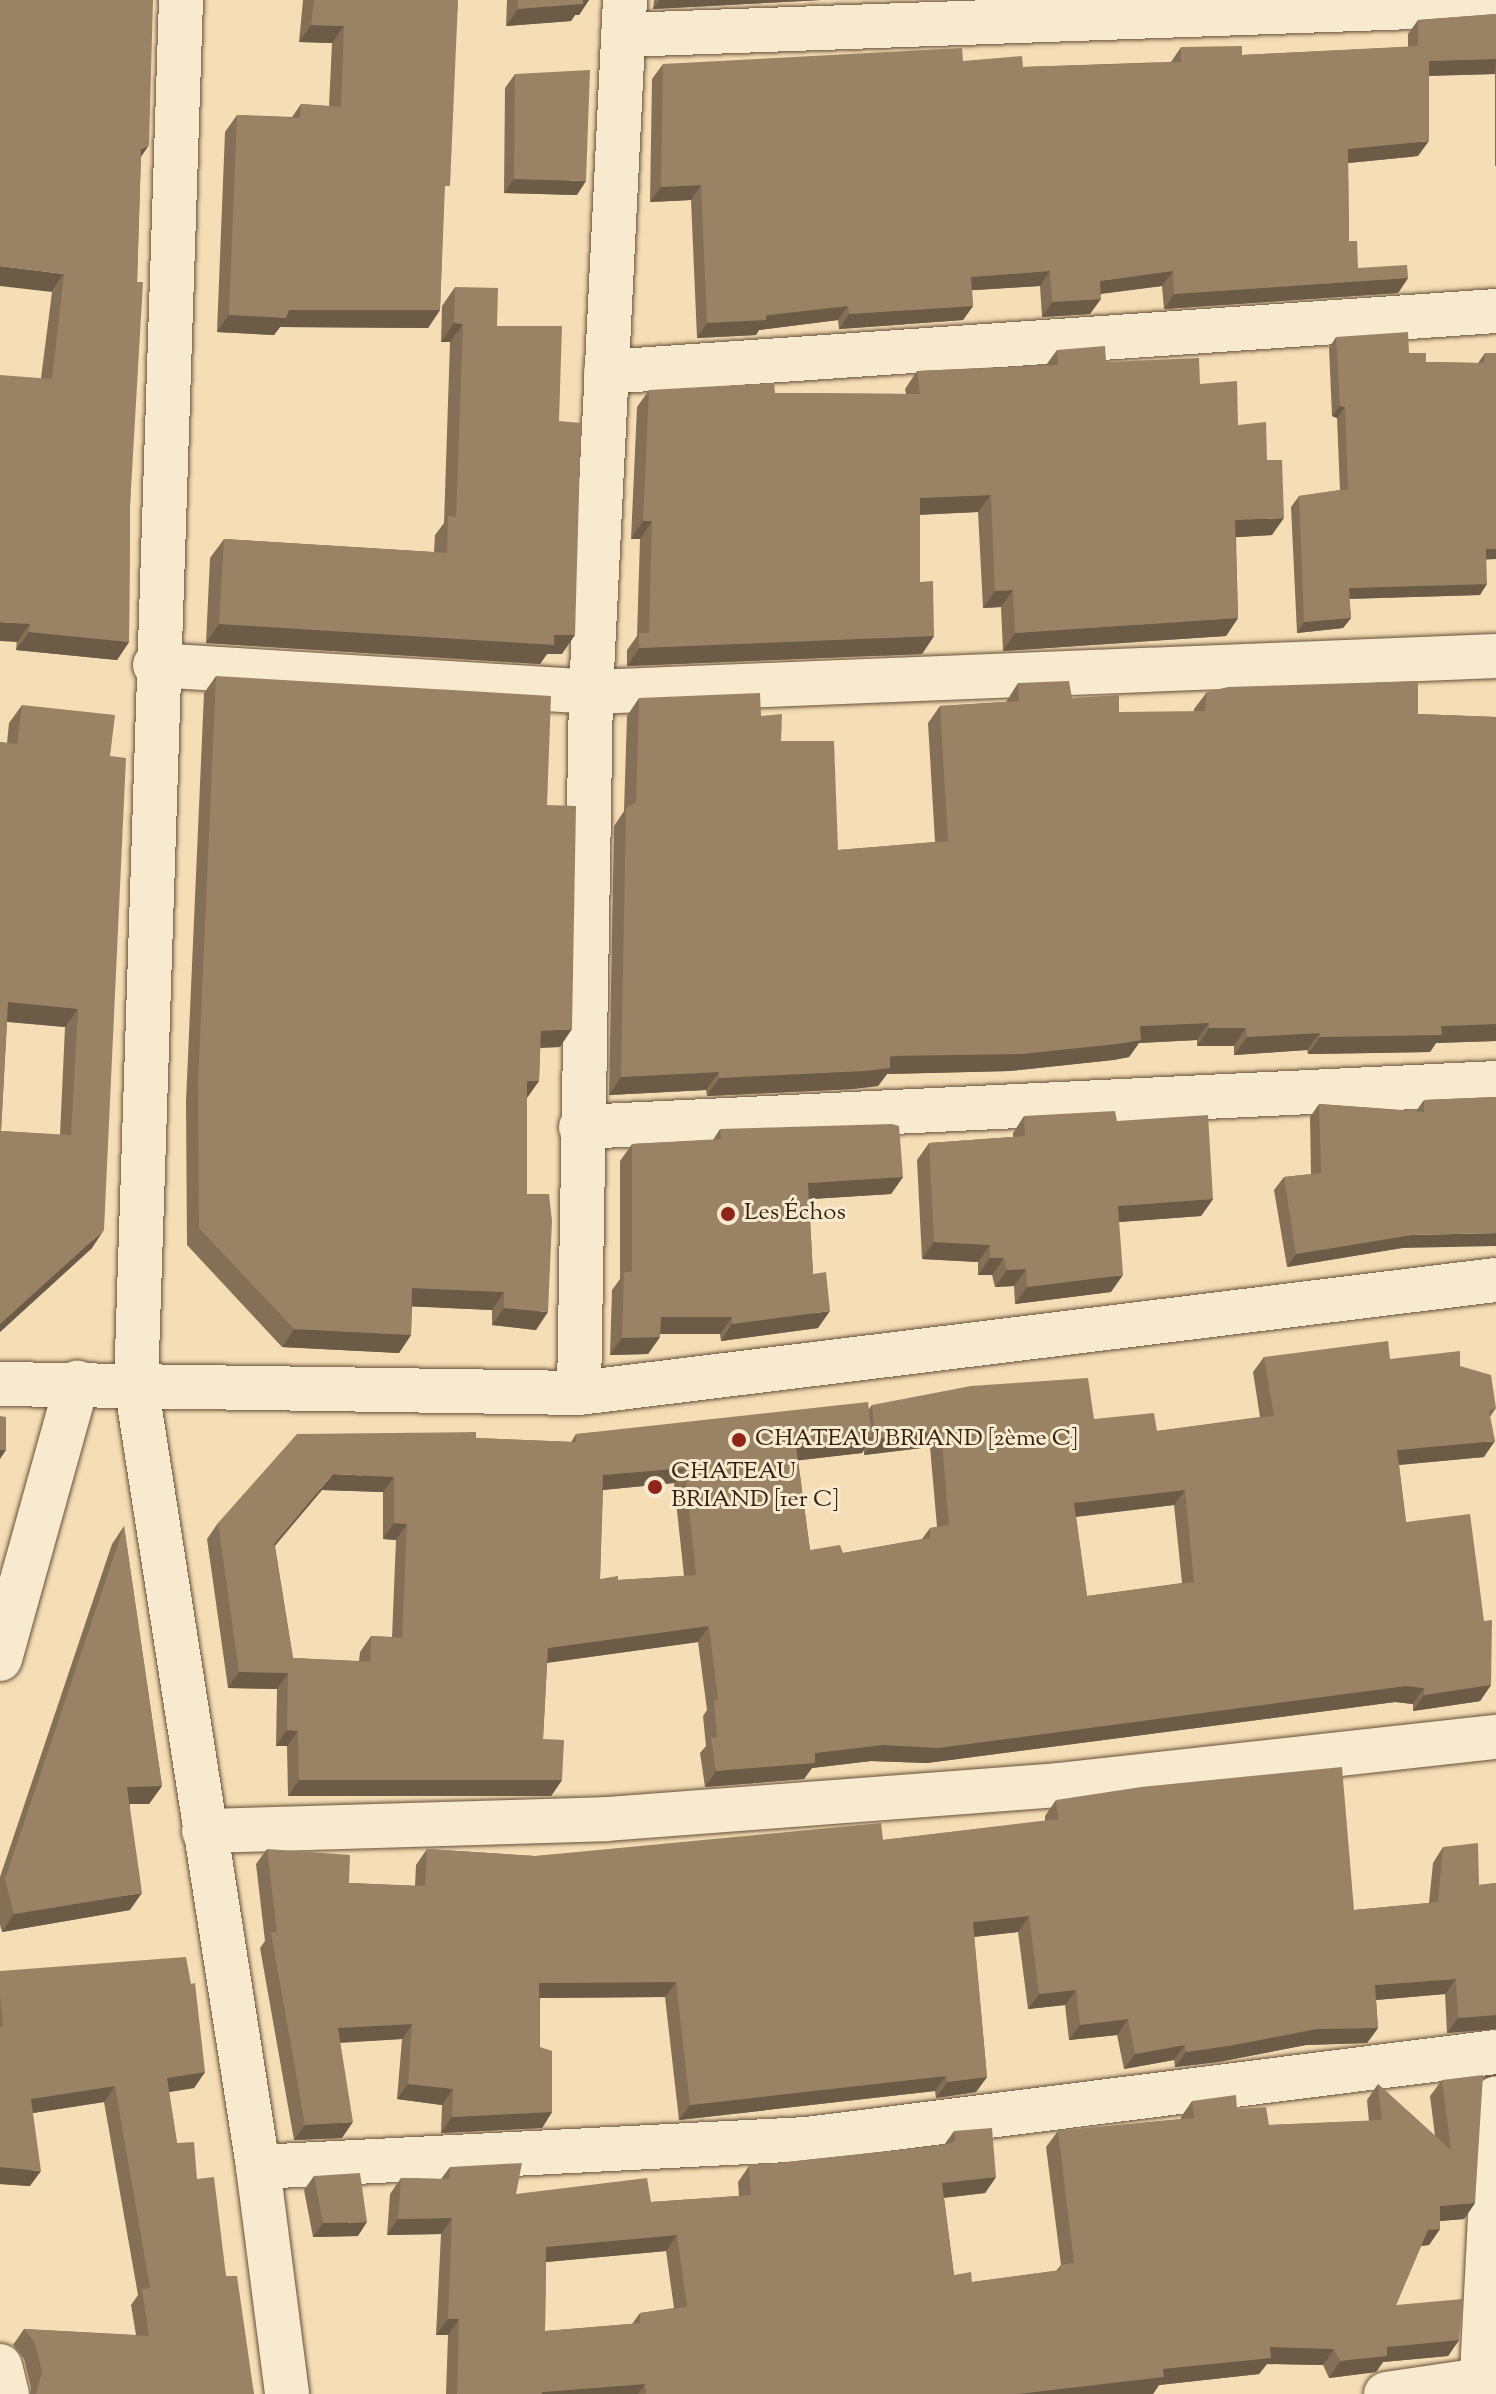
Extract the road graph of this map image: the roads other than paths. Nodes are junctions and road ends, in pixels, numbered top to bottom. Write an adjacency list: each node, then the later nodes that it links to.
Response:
1 (181, 0): 7 (street)
2 (1496, 4): 3 (street)
3 (624, 17): 5 (street)
4 (1496, 311): 5 (street)
5 (606, 372): 8 (street)
6 (1496, 656): 8 (street)
7 (155, 665): 8 (street); 14 (street)
8 (591, 692): 10 (street)
9 (1496, 1083): 10 (street)
10 (581, 1127): 15 (street)
11 (1496, 1280): 15 (street)
12 (77, 1383): 13 (street); 14 (street); 16 (street)
13 (0, 1384)
14 (136, 1384): 15 (street); 18 (street)
15 (579, 1393)
16 (0, 1659)
17 (1496, 1737): 18 (street)
18 (204, 1831): 21 (street)
19 (1496, 2052): 21 (street)
20 (1496, 2098): 23 (street)
21 (258, 2167): 25 (street)
22 (0, 2366): 24 (street)
23 (1481, 2387): 26 (street)
24 (7, 2394)
25 (287, 2394)
26 (1386, 2394)

